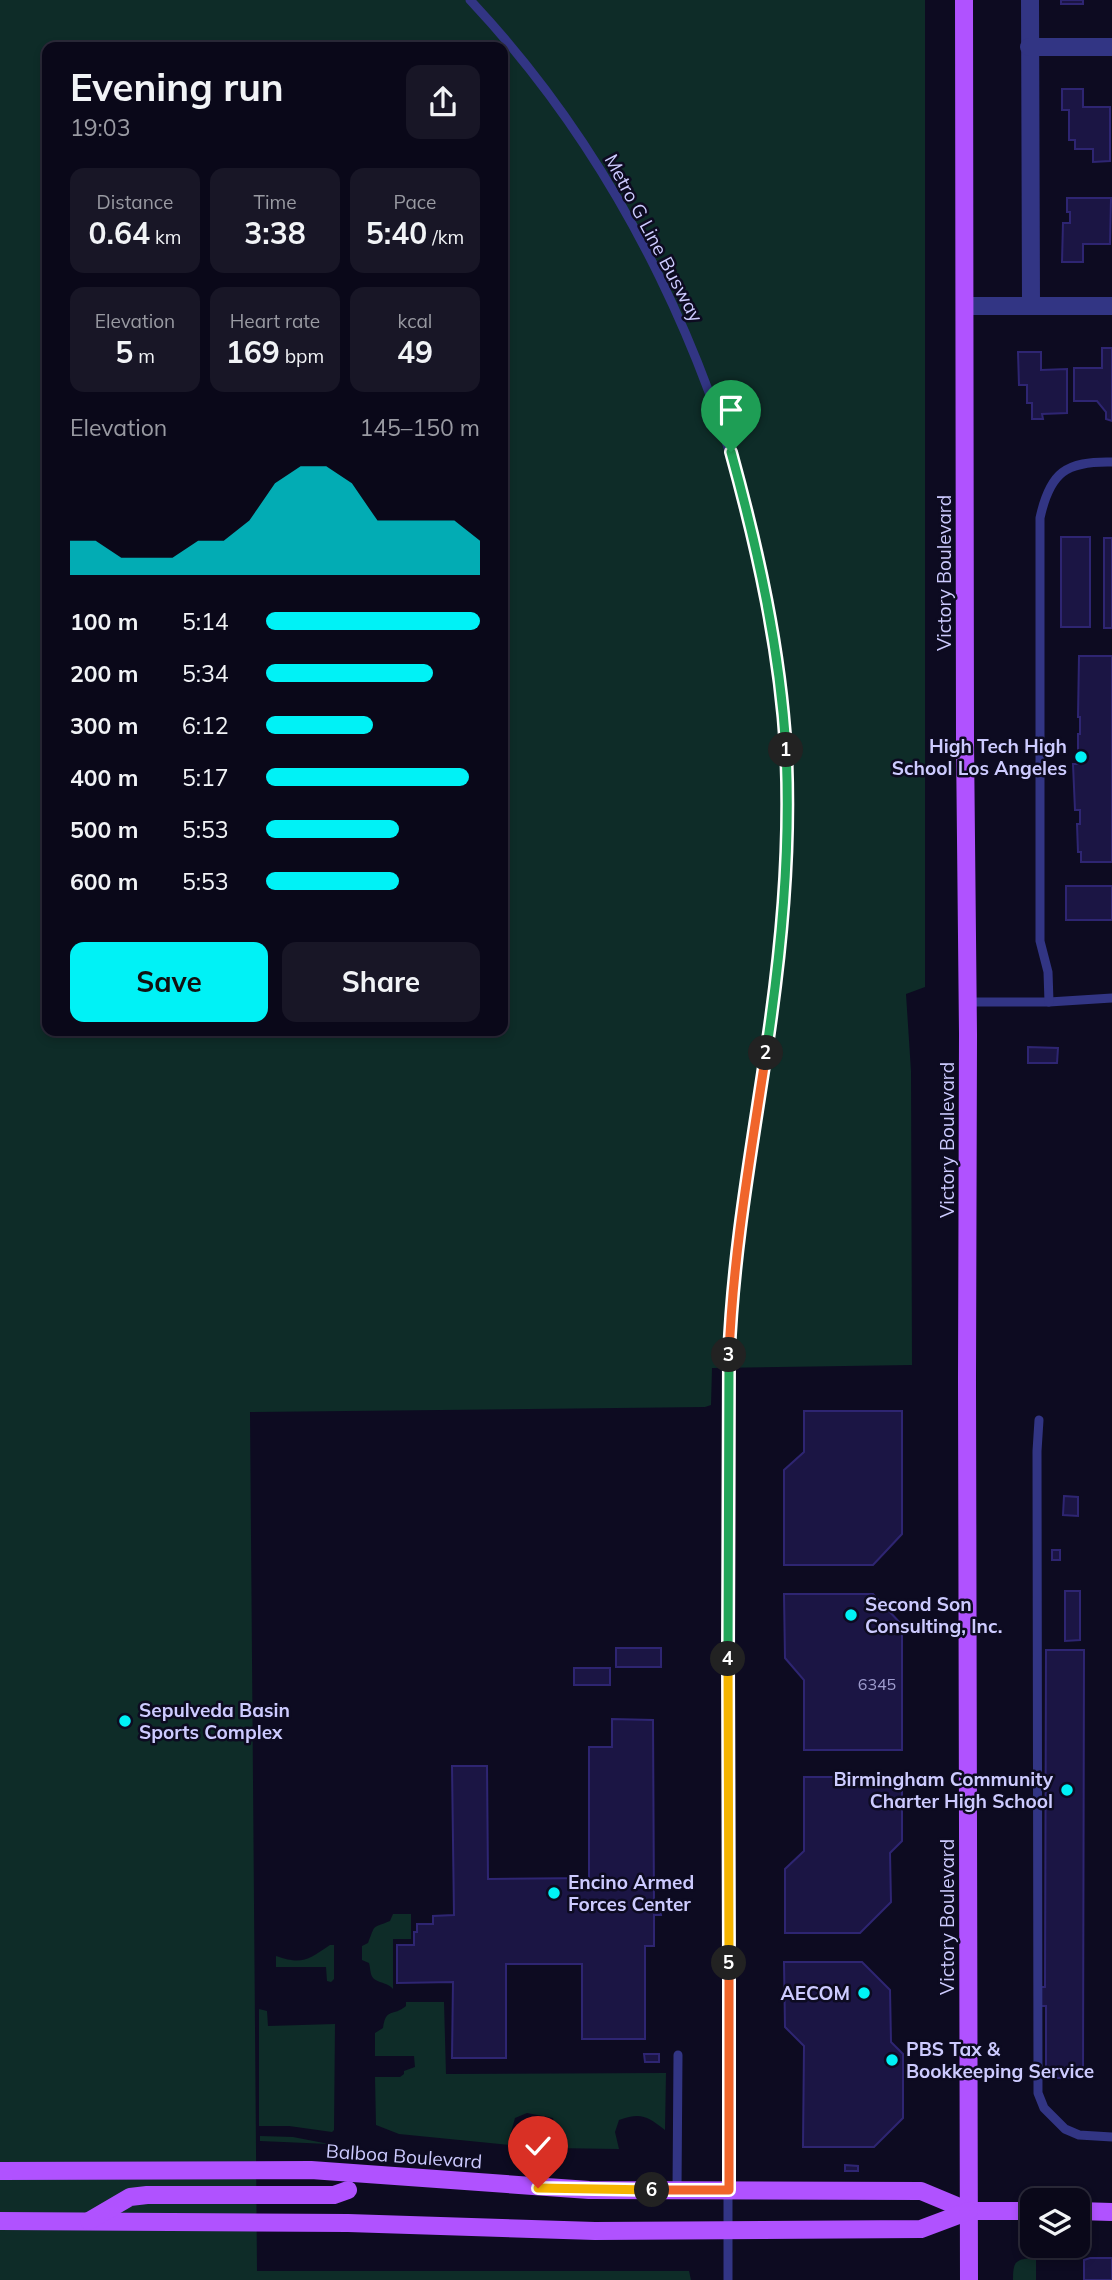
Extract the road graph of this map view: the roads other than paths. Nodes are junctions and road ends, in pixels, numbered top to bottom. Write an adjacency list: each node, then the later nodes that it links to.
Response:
1 (470, 0): 4 (lane, Metro G Line Busway)
2 (964, 0): 8 (main road, Victory Boulevard)
3 (1030, 0): 6 (street)
4 (507, 42)
5 (508, 44): 22 (lane, Metro G Line Busway)
6 (1029, 47): 7 (street); 9 (street)
7 (1112, 47)
8 (966, 306): 9 (street); 13 (main road, Victory Boulevard)
9 (1031, 306): 10 (street)
10 (1112, 306)
11 (1112, 462): 14 (lane)
12 (1112, 998): 14 (lane)
13 (968, 1002): 14 (lane); 24 (main road, Victory Boulevard)
14 (1048, 1002)
15 (1039, 1420): 17 (lane)
16 (678, 2055): 21 (lane)
17 (1112, 2137)
18 (246, 2170): 19 (main road, Balboa Boulevard); 21 (main road, Balboa Boulevard); 23 (lane)
19 (0, 2171)
20 (348, 2190): 23 (main road)
21 (677, 2190): 22 (main road, Balboa Boulevard)
22 (729, 2190): 24 (main road, Balboa Boulevard); 30 (lane, Metro G Line Busway)
23 (245, 2195): 29 (main road)
24 (969, 2211): 25 (main road, Balboa Boulevard); 30 (main road, Balboa Boulevard); 32 (main road, Victory Boulevard)
25 (1020, 2211)
26 (1090, 2211): 27 (main road)
27 (1112, 2211)
28 (0, 2221): 29 (main road, Balboa Boulevard)
29 (89, 2221): 30 (main road, Balboa Boulevard)
30 (729, 2230): 31 (lane, Metro G Line Busway)
31 (728, 2280)
32 (968, 2280)

